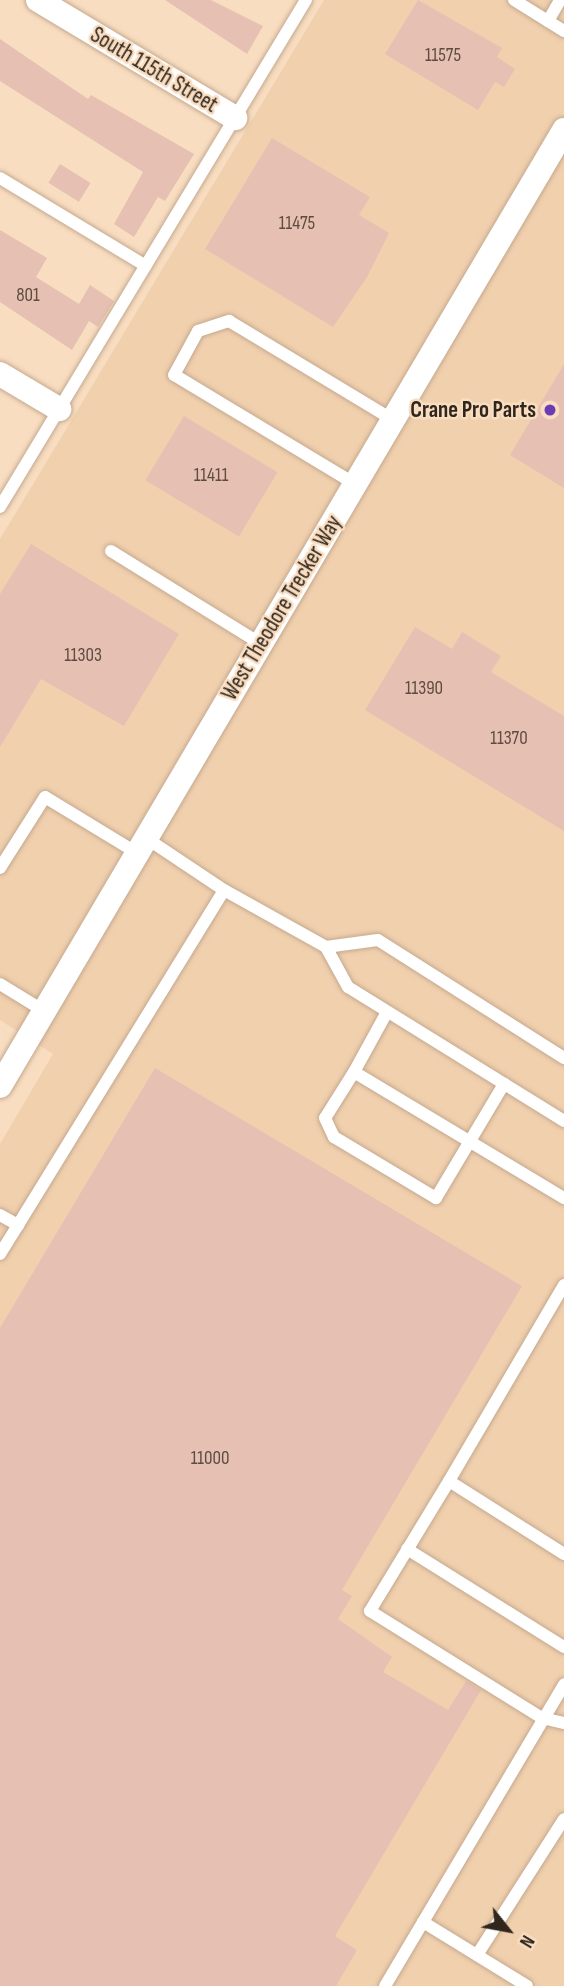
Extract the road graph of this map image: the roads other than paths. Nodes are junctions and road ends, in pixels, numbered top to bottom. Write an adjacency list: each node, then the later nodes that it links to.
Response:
1 (38, 0): 7 (street, South 115th Street)
2 (306, 0): 7 (lane)
3 (514, 0): 5 (lane)
4 (560, 0): 5 (lane)
5 (548, 21): 6 (lane)
6 (564, 31)
7 (235, 118): 10 (lane)
8 (564, 130): 13 (street, West Theodore Trecker Way)
9 (0, 178): 10 (lane)
10 (146, 265): 12 (lane)
11 (0, 374): 12 (street)
12 (59, 409): 15 (lane)
13 (393, 420): 14 (street, West Theodore Trecker Way); 14 (lane)
14 (355, 484): 17 (street, West Theodore Trecker Way)
15 (0, 507)
16 (111, 551): 17 (lane)
17 (261, 644): 18 (street, West Theodore Trecker Way)
18 (142, 845): 19 (lane); 20 (lane); 23 (street, West Theodore Trecker Way)
19 (0, 868)
20 (224, 890): 21 (lane); 33 (lane)
21 (326, 947): 24 (lane); 25 (lane)
22 (0, 984): 23 (lane)
23 (44, 1011): 28 (street, West Theodore Trecker Way)
24 (387, 1013): 26 (lane); 27 (lane)
25 (564, 1058)
26 (354, 1072): 30 (lane); 30 (lane)
27 (504, 1084): 29 (lane); 30 (lane)
28 (0, 1086)
29 (564, 1121)
30 (470, 1142): 31 (lane)
31 (564, 1198)
32 (0, 1214): 33 (lane)
33 (18, 1225): 34 (lane)
34 (0, 1254)
35 (564, 1285): 36 (lane)
36 (449, 1481): 37 (lane); 38 (lane)
37 (407, 1549): 39 (lane); 41 (lane)
38 (564, 1554)
39 (564, 1647)
40 (564, 1684): 41 (lane)
41 (542, 1718): 42 (lane); 44 (lane)
42 (564, 1723)
43 (564, 1819): 45 (lane)
44 (423, 1922): 45 (lane); 46 (lane)
45 (477, 1955): 47 (lane)
46 (385, 1986)
47 (527, 1986)

